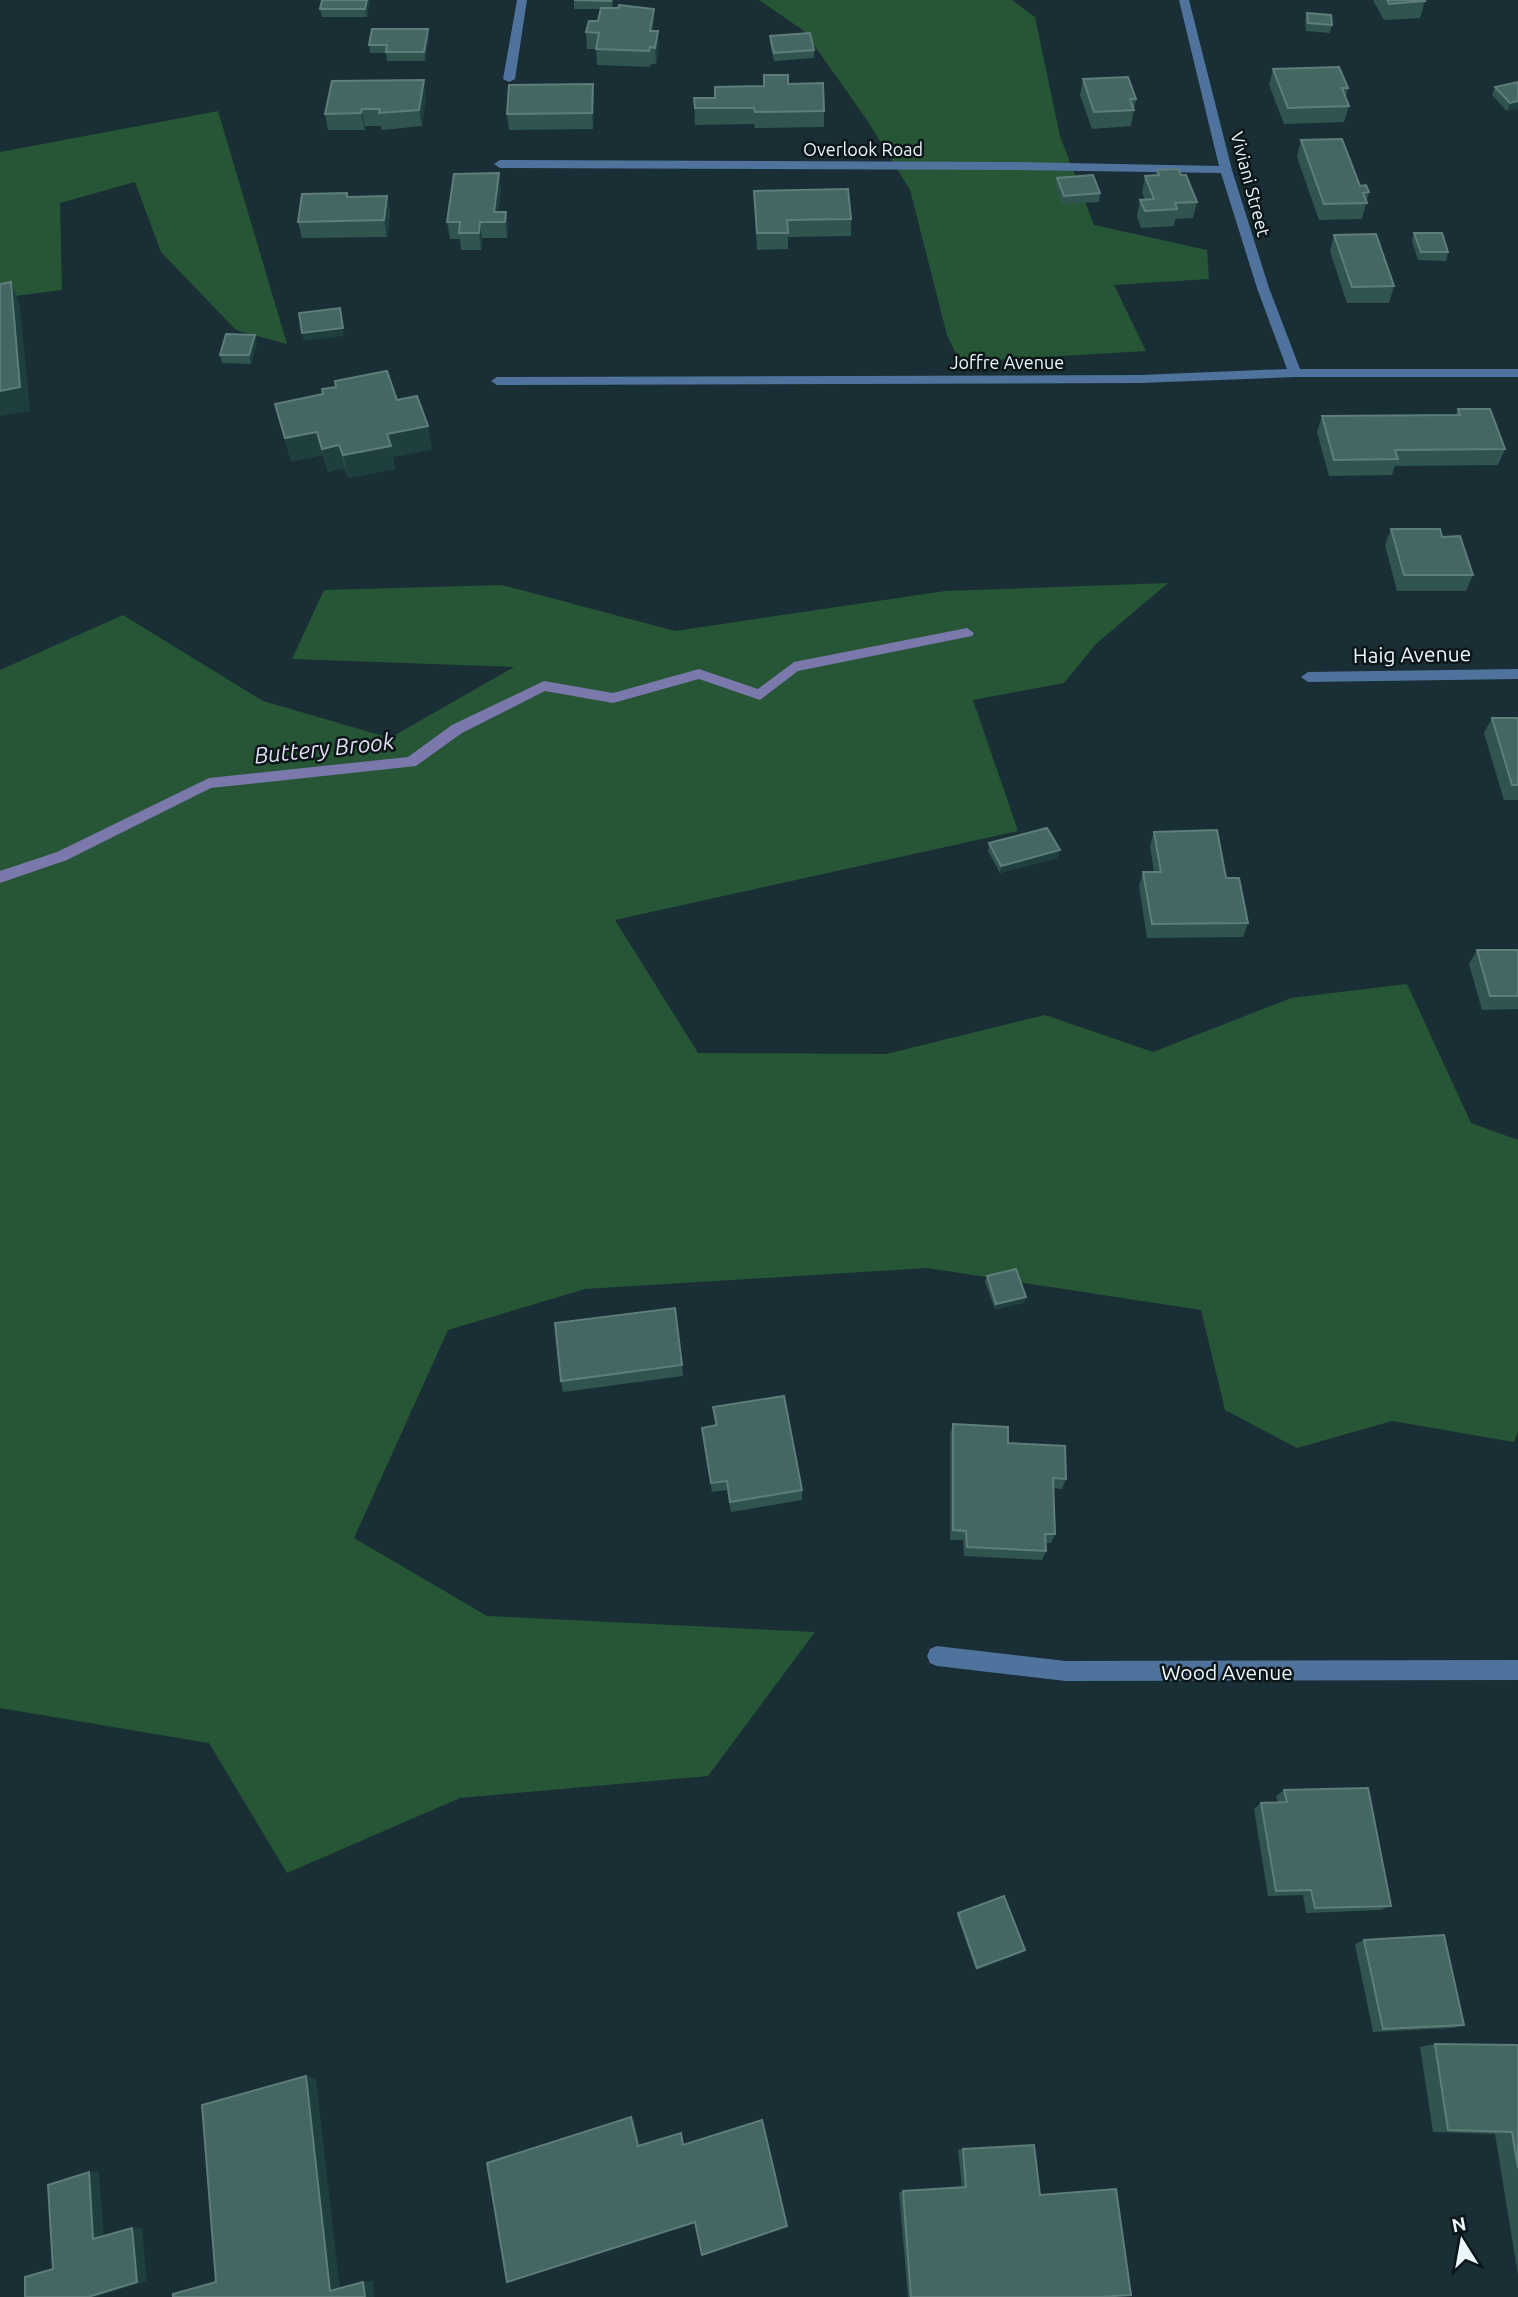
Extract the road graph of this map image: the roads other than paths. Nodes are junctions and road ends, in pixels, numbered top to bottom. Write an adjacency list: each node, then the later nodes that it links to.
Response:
1 (522, 0): 3 (street)
2 (1184, 0): 5 (street, Viviani Street)
3 (509, 79)
4 (500, 164): 5 (street, Overlook Road)
5 (1226, 170): 6 (street, Viviani Street)
6 (1294, 373): 7 (street, Joffre Avenue); 8 (street, Joffre Avenue)
7 (1518, 373)
8 (497, 382)
9 (1518, 674): 10 (street, Haig Avenue)
10 (1308, 677)
11 (937, 1656): 12 (street, Wood Avenue)
12 (1518, 1670)

